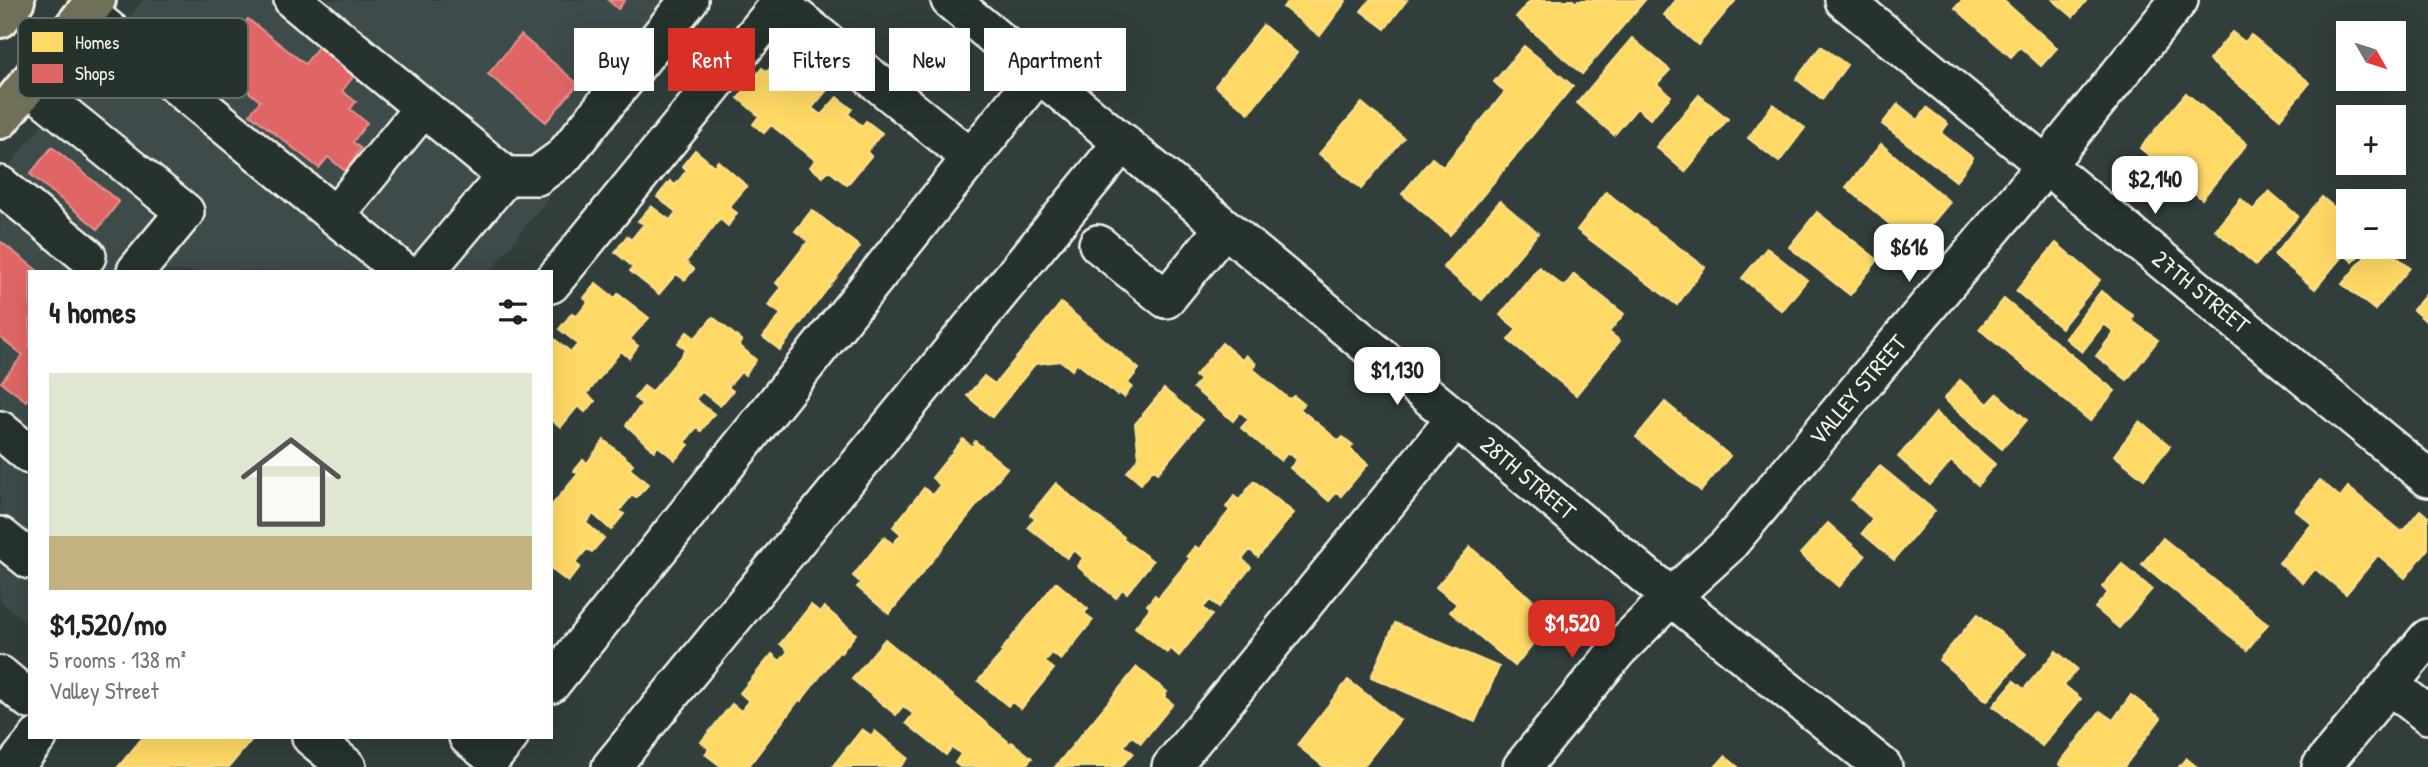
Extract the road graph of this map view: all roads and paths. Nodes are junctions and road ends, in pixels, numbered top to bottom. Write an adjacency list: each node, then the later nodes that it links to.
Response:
1 (293, 0): 15 (street)
2 (689, 0): 20 (street)
3 (950, 0): 9 (street, 28TH STREET)
4 (1844, 0): 19 (street, 27TH STREET)
5 (2179, 0): 19 (street, VALLEY STREET)
6 (781, 2): 18 (street); 29 (street)
7 (91, 6): 8 (street)
8 (105, 18)
9 (984, 28)
10 (1025, 91): 18 (street)
11 (1061, 91): 17 (street, 28TH STREET)
12 (18, 97): 16 (main road)
13 (44, 98): 26 (street)
14 (198, 98): 22 (street)
15 (423, 108): 20 (street); 22 (street)
16 (0, 119)
17 (1123, 142): 23 (street, 28TH STREET); 49 (street)
18 (971, 159): 39 (street)
19 (2047, 164): 33 (street, 27TH STREET); 36 (street, VALLEY STREET)
20 (506, 176): 28 (street)
21 (0, 185): 25 (street)
22 (335, 216): 27 (street)
23 (1224, 228): 24 (street); 30 (street, 28TH STREET)
24 (1098, 244)
25 (87, 256)
26 (137, 270)
27 (401, 270)
28 (427, 270)
29 (553, 282)
30 (1456, 418): 36 (street, 28TH STREET); 50 (street)
31 (0, 430): 32 (street)
32 (28, 452)
33 (2428, 478)
34 (0, 536): 35 (street)
35 (28, 558)
36 (1671, 597): 51 (street, VALLEY STREET); 52 (street, 28TH STREET)
37 (2428, 638): 40 (street)
38 (0, 675): 41 (street)
39 (553, 682)
40 (2390, 685): 42 (street); 53 (street)
41 (28, 698)
42 (2428, 715)
43 (36, 739): 47 (street)
44 (313, 739): 48 (street)
45 (470, 739): 46 (street)
46 (507, 739)
47 (14, 767)
48 (347, 767)
49 (611, 767)
50 (1171, 767)
51 (1522, 767)
52 (1883, 767)
53 (2321, 767)

